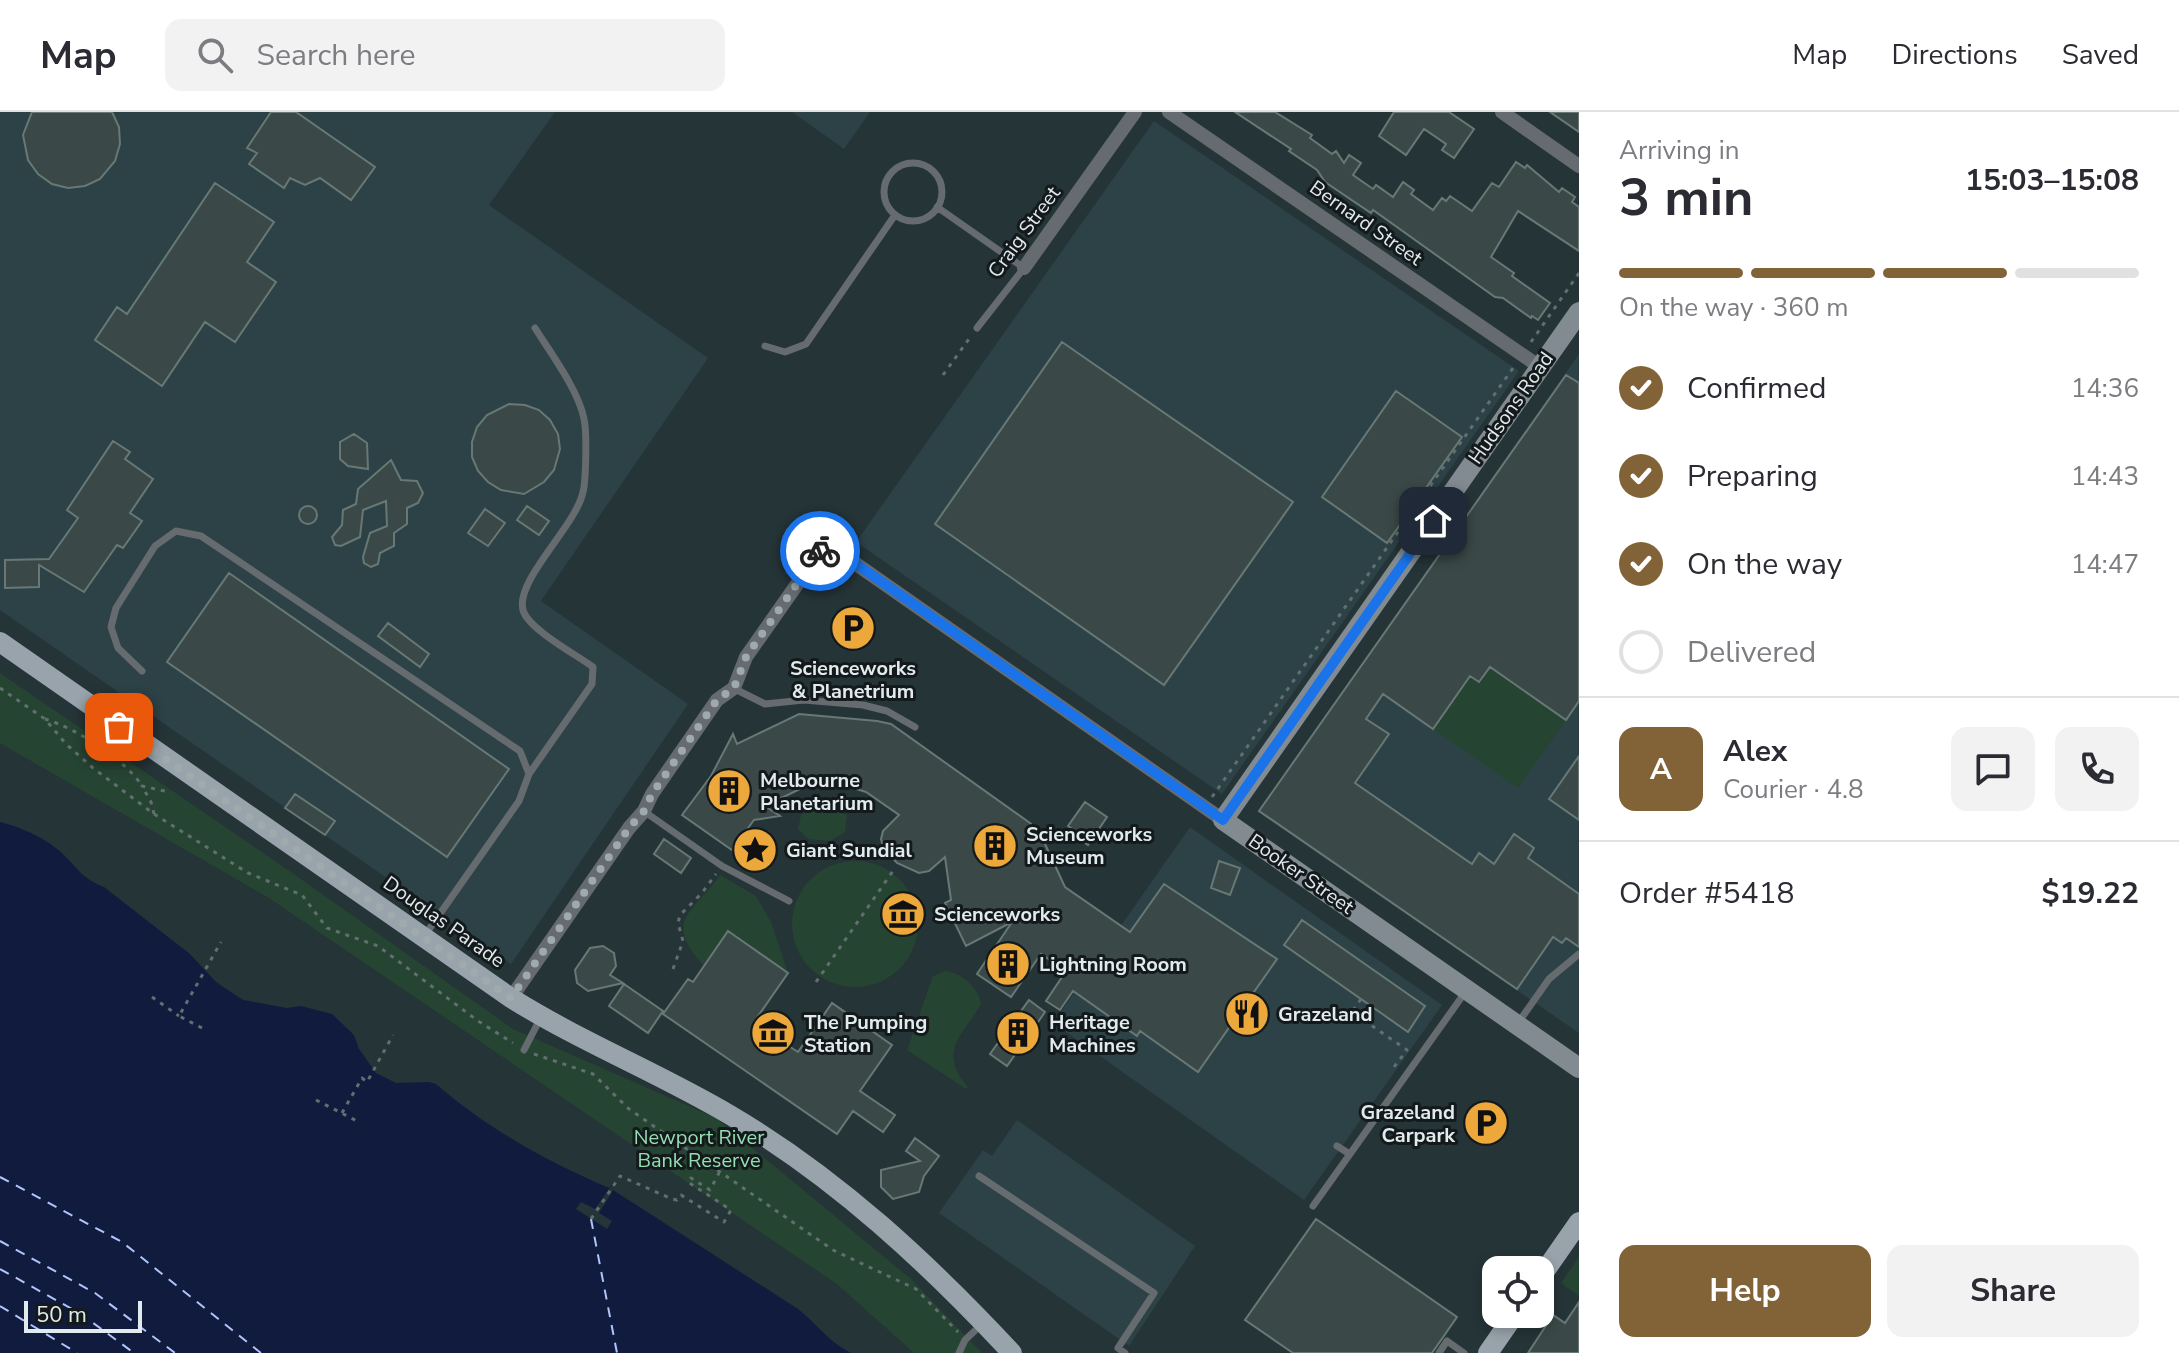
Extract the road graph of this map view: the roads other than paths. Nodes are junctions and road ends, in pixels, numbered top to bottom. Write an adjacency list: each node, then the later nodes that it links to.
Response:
1 (1135, 112): 7 (street, Craig Street)
2 (1169, 112): 12 (street, Bernard Street)
3 (1502, 112): 4 (street)
4 (1579, 166)
5 (937, 207): 6 (lane); 6 (lane); 7 (lane)
6 (895, 215): 11 (lane)
7 (1024, 268): 10 (lane, Craig Street)
8 (1579, 312): 12 (street, Hudsons Road)
9 (535, 328): 17 (lane)
10 (977, 328)
11 (765, 346)
12 (1540, 367): 19 (street, Hudsons Road)
13 (0, 642): 21 (main road, Douglas Parade)
14 (142, 671): 17 (lane)
15 (734, 688): 16 (lane); 18 (street); 19 (street, Booker Street)
16 (915, 727)
17 (529, 774): 21 (lane)
18 (644, 811): 20 (lane); 24 (street)
19 (1223, 820): 23 (street, Booker Street)
20 (789, 901)
21 (424, 937): 24 (main road, Douglas Parade)
22 (1579, 954): 26 (lane)
23 (1467, 990): 26 (street, Booker Street); 30 (lane)
24 (511, 998): 25 (main road, Douglas Parade)
25 (541, 1017): 27 (lane); 35 (main road, Douglas Parade)
26 (1517, 1025): 28 (street, Booker Street)
27 (524, 1050)
28 (1579, 1068)
29 (1337, 1146): 30 (lane)
30 (1348, 1153): 32 (lane)
31 (979, 1176): 39 (lane)
32 (1313, 1206)
33 (1579, 1222): 34 (main road)
34 (1554, 1258)
35 (984, 1323): 37 (lane); 38 (main road, Douglas Parade)
36 (1505, 1328): 42 (main road)
37 (959, 1353)
38 (1012, 1353)
39 (1125, 1353)
40 (1439, 1353): 41 (lane)
41 (1464, 1353)
42 (1488, 1353)

